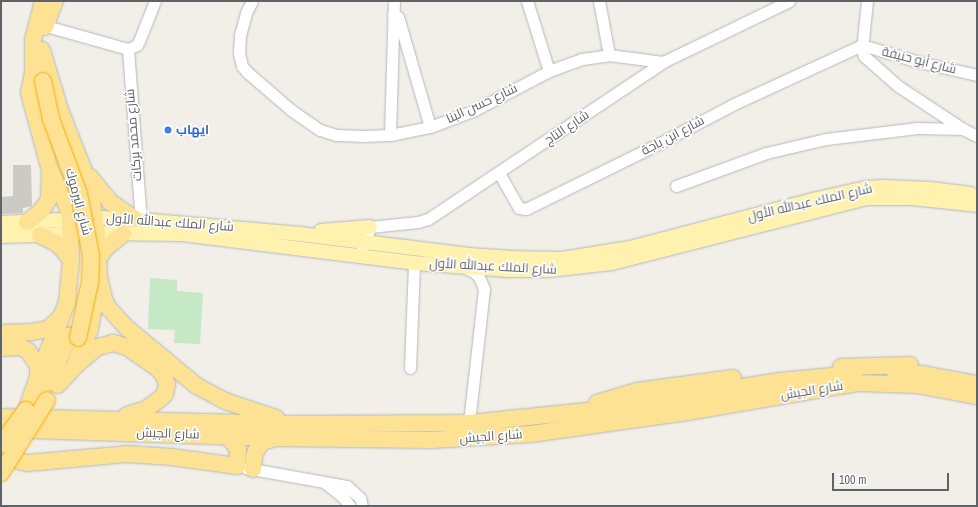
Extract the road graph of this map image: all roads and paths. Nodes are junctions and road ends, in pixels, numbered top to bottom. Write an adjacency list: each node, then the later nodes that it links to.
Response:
1 (42, 1): 19 (highway, شارع اليرموك)
2 (55, 1): 11 (highway, شارع اليرموك)
3 (155, 1): 13 (street)
4 (252, 1): 22 (street, شارع حسن البنا)
5 (394, 1): 10 (street)
6 (527, 1): 17 (street)
7 (599, 1): 15 (street)
8 (789, 1): 16 (street, شارع التاج)
9 (867, 1): 12 (street)
10 (393, 15): 20 (street); 22 (street)
11 (46, 26): 13 (street); 14 (highway, شارع اليرموك)
12 (862, 45): 18 (street, شارع أبو حنيفة); 21 (street); 26 (street, شارع ابن باجة)
13 (128, 49): 32 (street, شارع محمد بركات)
14 (42, 50): 19 (highway, شارع اليرموك); 25 (highway)
15 (609, 55): 16 (street, شارع حسن البنا); 17 (street, شارع حسن البنا)
16 (663, 62): 26 (street, شارع التاج)
17 (550, 71): 20 (street, شارع حسن البنا)
18 (977, 75)
19 (37, 79): 24 (highway); 48 (highway, شارع اليرموك, bridge)
20 (430, 127): 22 (street, شارع حسن البنا)
21 (963, 129): 23 (street); 27 (street)
22 (390, 135)
23 (977, 136)
24 (49, 167): 31 (highway); 33 (highway)
25 (83, 168): 30 (highway); 32 (highway)
26 (500, 173): 35 (street, شارع التاج)
27 (676, 186)
28 (977, 195): 40 (main road, شارع الملك عبدالله الأول)
29 (977, 205): 45 (main road, شارع الملك عبدالله الأول)
30 (95, 218): 31 (main road, شارع الملك عبدالله الأول); 31 (highway); 32 (main road, شارع الملك عبدالله الأول); 36 (main road, شارع الملك عبدالله الأول); 42 (highway)
31 (69, 220): 33 (main road, شارع الملك عبدالله الأول); 38 (main road, شارع الملك عبدالله الأول); 43 (highway)
32 (138, 220): 37 (main road, شارع الملك عبدالله الأول)
33 (27, 222): 34 (main road, شارع الملك عبدالله الأول)
34 (1, 223)
35 (370, 226): 37 (main road); 40 (street)
36 (123, 234): 41 (main road, شارع الملك عبدالله الأول); 42 (highway)
37 (300, 234): 40 (main road, شارع الملك عبدالله الأول)
38 (40, 235): 39 (main road, شارع الملك عبدالله الأول); 43 (highway)
39 (1, 236)
40 (365, 242): 41 (street)
41 (360, 256): 44 (main road, شارع الملك عبدالله الأول)
42 (98, 259): 46 (highway)
43 (71, 260): 47 (highway)
44 (414, 263): 45 (main road, شارع الملك عبدالله الأول); 51 (street)
45 (462, 267): 61 (street)
46 (99, 277): 50 (highway); 62 (highway)
47 (61, 318): 49 (highway); 53 (highway)
48 (74, 337): 55 (highway, شارع اليرموك); 57 (highway, شارع اليرموك)
49 (6, 344): 53 (highway)
50 (75, 366): 55 (highway); 63 (highway)
51 (410, 368)
52 (977, 372): 59 (highway)
53 (38, 375): 58 (highway)
54 (977, 384): 59 (highway, شارع الجيش)
55 (58, 385): 57 (highway, شارع اليرموك)
56 (977, 396): 65 (highway, شارع الجيش)
57 (42, 398): 58 (highway); 68 (highway, bridge)
58 (26, 410): 67 (highway, bridge)
59 (570, 413): 61 (highway, شارع الجيش)
60 (3, 419): 63 (highway, شارع الجيش)
61 (469, 423): 62 (highway, شارع الجيش)
62 (294, 424): 63 (highway, شارع الجيش)
63 (119, 425): 64 (highway, شارع الجيش); 66 (highway)
64 (228, 436): 65 (highway, شارع الجيش); 69 (highway)
65 (275, 438): 70 (highway)
66 (1, 441)
67 (1, 445)
68 (14, 454): 69 (highway); 71 (highway, bridge)
69 (237, 466): 70 (street)
70 (253, 469): 72 (street)
71 (1, 473)
72 (321, 480): 73 (street); 74 (street)
73 (350, 506)
74 (362, 506)

